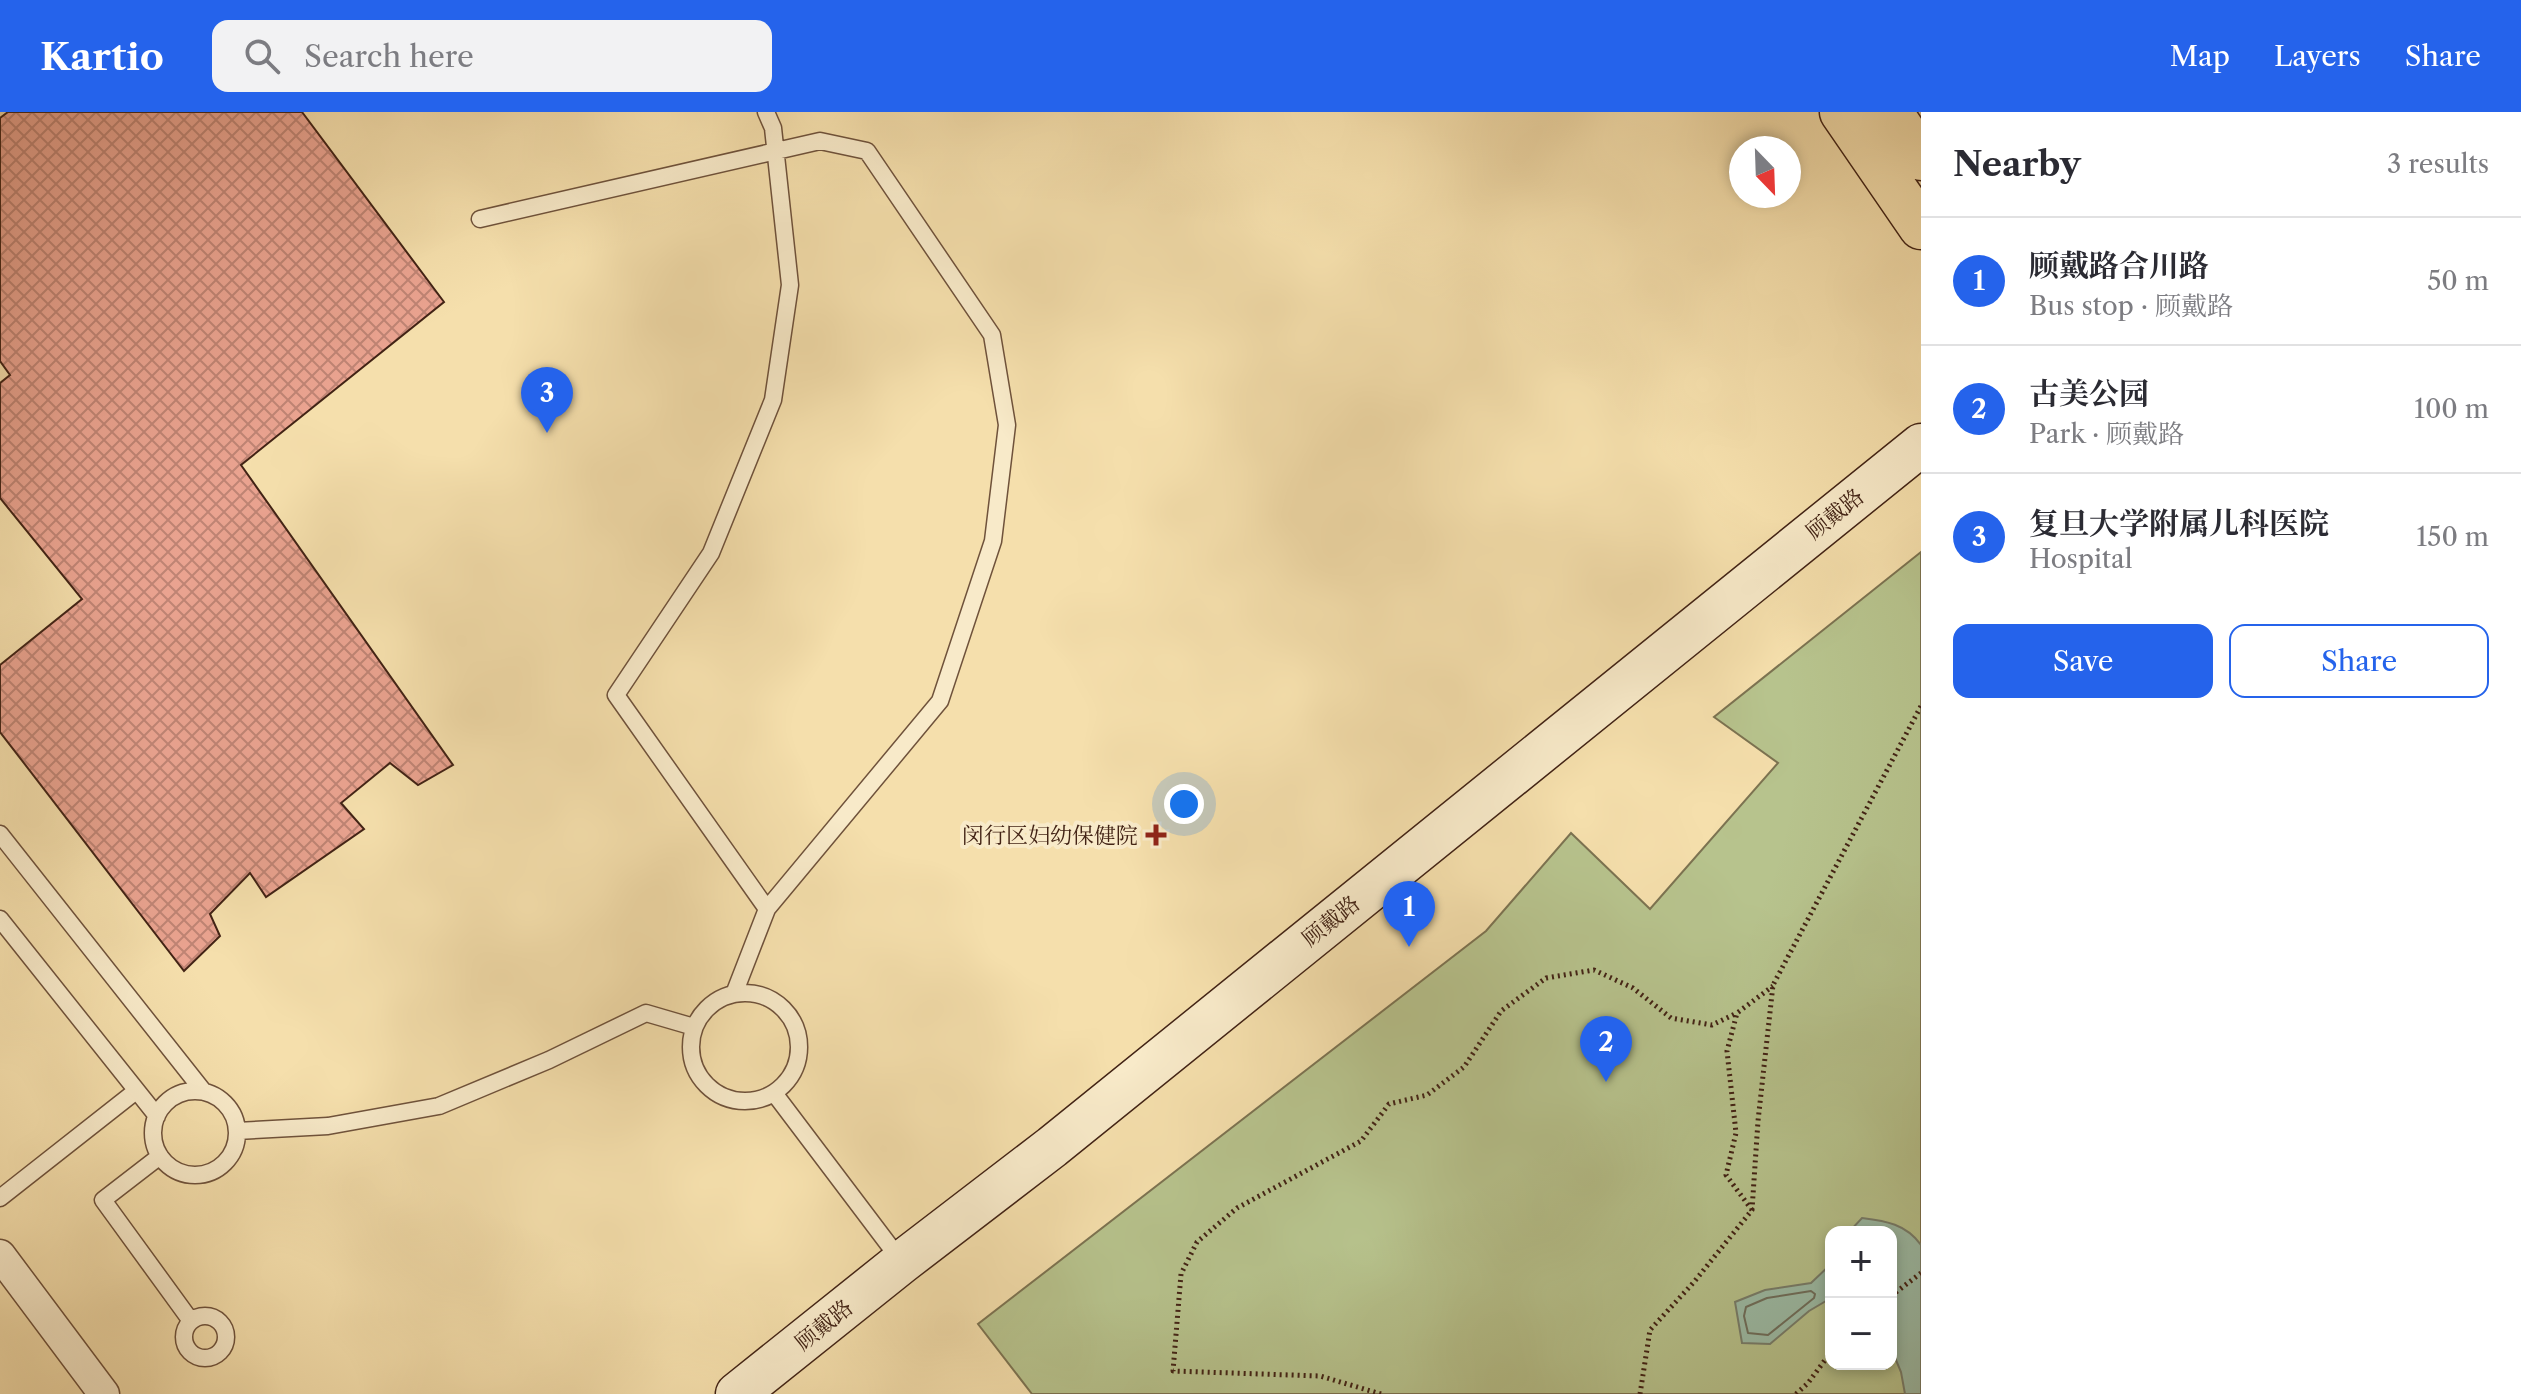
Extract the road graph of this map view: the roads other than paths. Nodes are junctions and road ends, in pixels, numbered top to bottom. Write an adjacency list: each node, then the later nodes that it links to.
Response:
1 (766, 112): 4 (lane)
2 (1842, 112): 7 (main road)
3 (1890, 112): 5 (main road)
4 (776, 151): 6 (lane); 10 (lane); 10 (lane)
5 (1921, 158)
6 (480, 219)
7 (1921, 227)
8 (1921, 445): 22 (main road, 顾戴路)
9 (0, 834): 15 (lane)
10 (767, 909): 12 (lane)
11 (0, 919): 14 (lane)
12 (734, 994): 13 (lane); 16 (lane)
13 (694, 1027): 16 (lane); 18 (lane)
14 (136, 1091): 17 (lane); 20 (lane)
15 (204, 1092): 17 (lane); 18 (lane)
16 (774, 1093): 22 (lane)
17 (157, 1116): 19 (lane)
18 (237, 1131): 19 (lane)
19 (160, 1156): 23 (lane)
20 (0, 1198)
21 (0, 1255): 24 (street)
22 (902, 1262): 25 (main road, 顾戴路)
23 (191, 1321)
24 (104, 1394)
25 (737, 1394)

